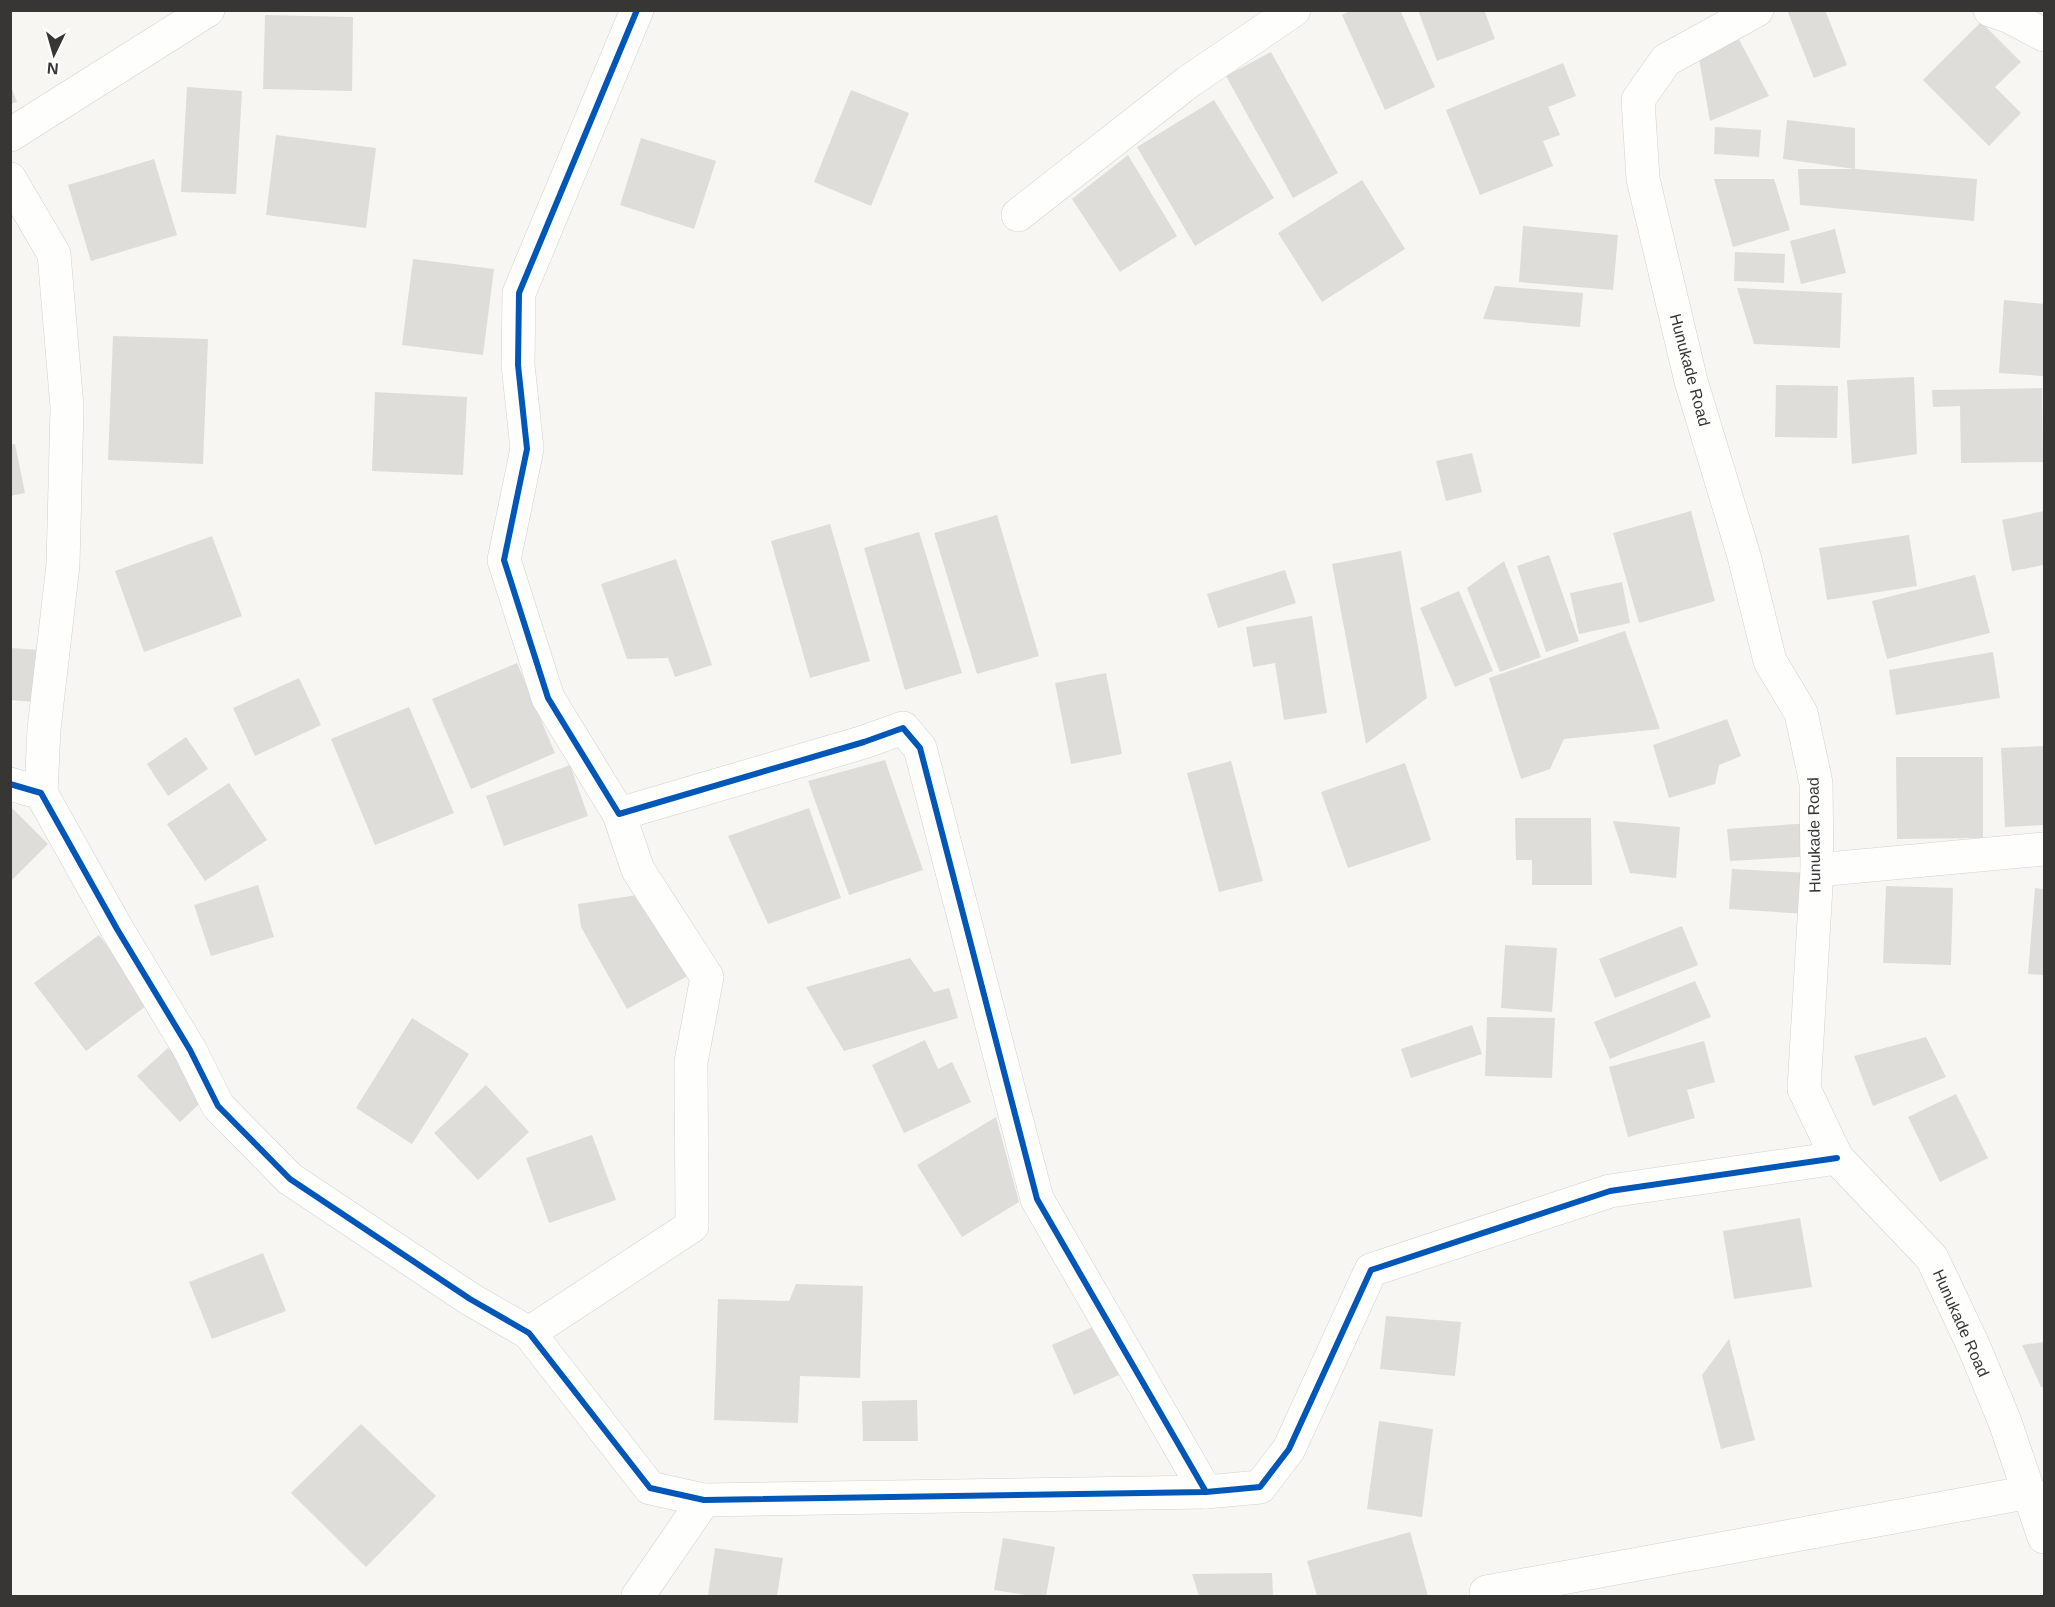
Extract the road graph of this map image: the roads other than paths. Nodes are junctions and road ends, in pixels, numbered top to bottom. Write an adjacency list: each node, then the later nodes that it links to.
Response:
1 (208, 10): 7 (street)
2 (637, 10): 11 (street)
3 (1294, 10): 9 (street)
4 (1757, 10): 13 (street, Hunukade Road)
5 (1990, 10): 6 (street)
6 (2044, 35)
7 (10, 135)
8 (10, 179): 10 (street)
9 (1018, 215)
10 (26, 788): 15 (street)
11 (619, 814): 15 (street); 16 (street)
12 (2044, 849): 13 (street)
13 (1817, 870): 14 (street, Hunukade Road)
14 (1838, 1158): 16 (street); 17 (street, Hunukade Road)
15 (529, 1333): 18 (street)
16 (1206, 1492): 18 (street)
17 (2030, 1492): 19 (street, Hunukade Road); 20 (street)
18 (704, 1500): 21 (street)
19 (2044, 1537)
20 (1486, 1592)
21 (638, 1596)

